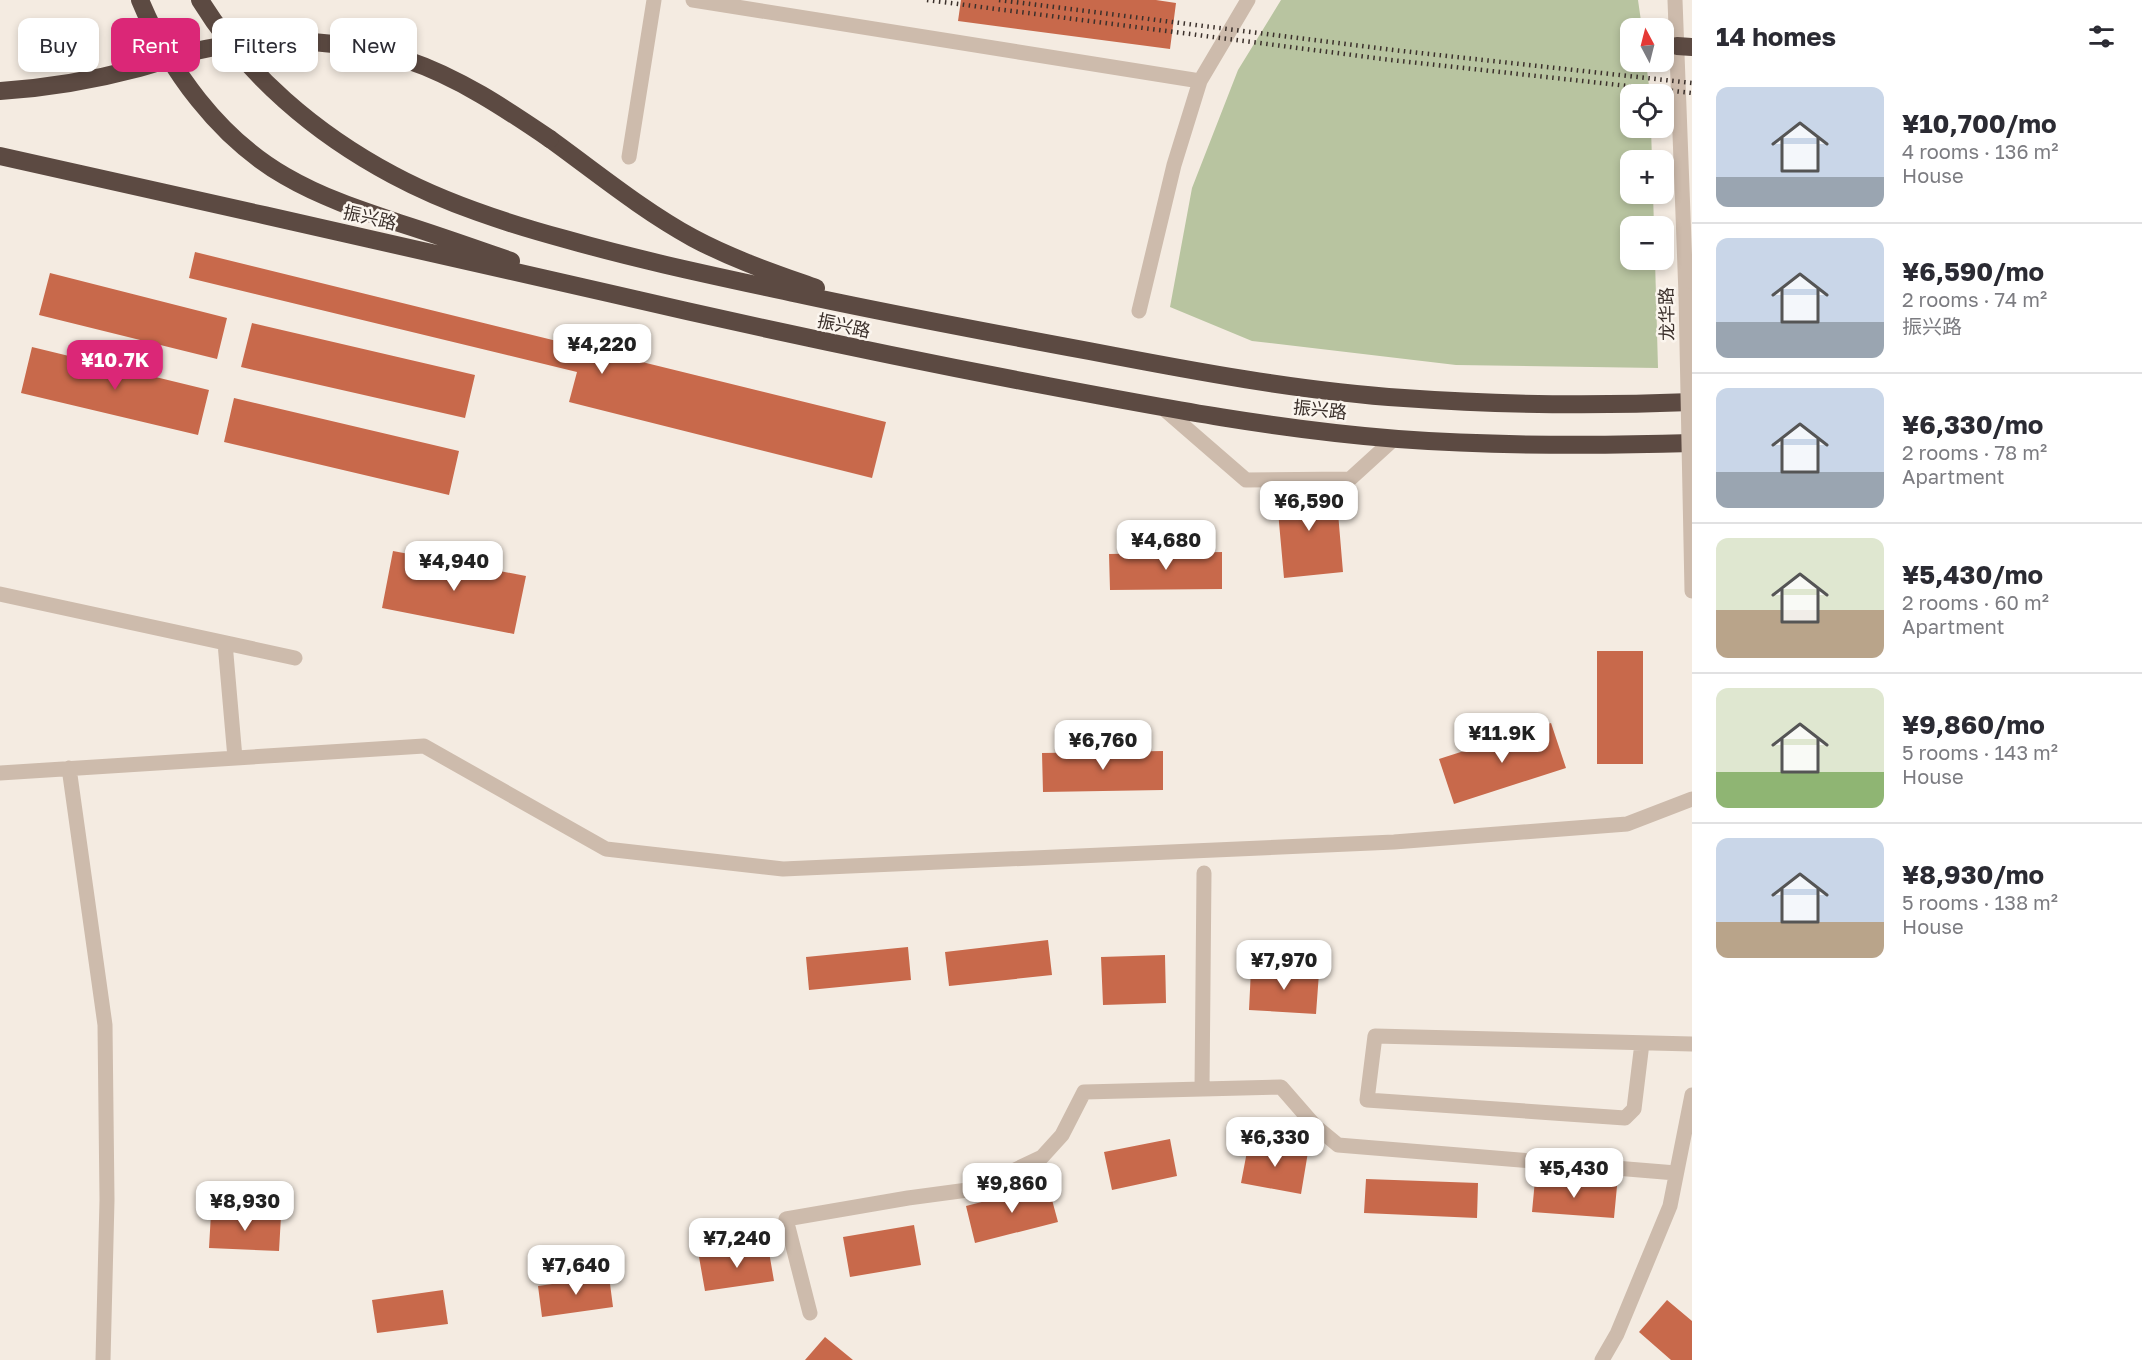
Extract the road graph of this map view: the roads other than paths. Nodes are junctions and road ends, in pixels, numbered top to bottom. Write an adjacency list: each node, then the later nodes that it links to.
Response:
1 (140, 0): 12 (highway)
2 (200, 0): 14 (highway, 振兴路)
3 (654, 0): 11 (street)
4 (693, 0): 8 (street)
5 (1248, 0): 8 (street)
6 (1675, 0): 7 (street, 龙华路)
7 (1684, 46): 19 (street, 龙华路, bridge)
8 (1200, 81): 13 (street)
9 (0, 91): 14 (highway, bridge)
10 (0, 156): 12 (highway, 振兴路)
11 (629, 158)
12 (610, 294): 16 (highway, 振兴路)
13 (1139, 310)
14 (885, 312): 15 (highway, 振兴路)
15 (1692, 402)
16 (1163, 408): 17 (highway, 振兴路); 17 (street)
17 (1395, 438): 18 (highway, 振兴路)
18 (1692, 443)
19 (1692, 591)
20 (0, 594): 21 (street)
21 (225, 643): 22 (street); 23 (street)
22 (295, 658)
23 (235, 758): 24 (street); 26 (street)
24 (69, 768): 25 (street); 34 (street)
25 (0, 773)
26 (1692, 799)
27 (1204, 873): 30 (street)
28 (1642, 1043): 28 (street); 29 (street)
29 (1692, 1044)
30 (1202, 1089): 32 (street); 33 (street)
31 (1692, 1095): 32 (street)
32 (1676, 1173): 35 (street)
33 (810, 1313)
34 (102, 1360)
35 (1602, 1360)

